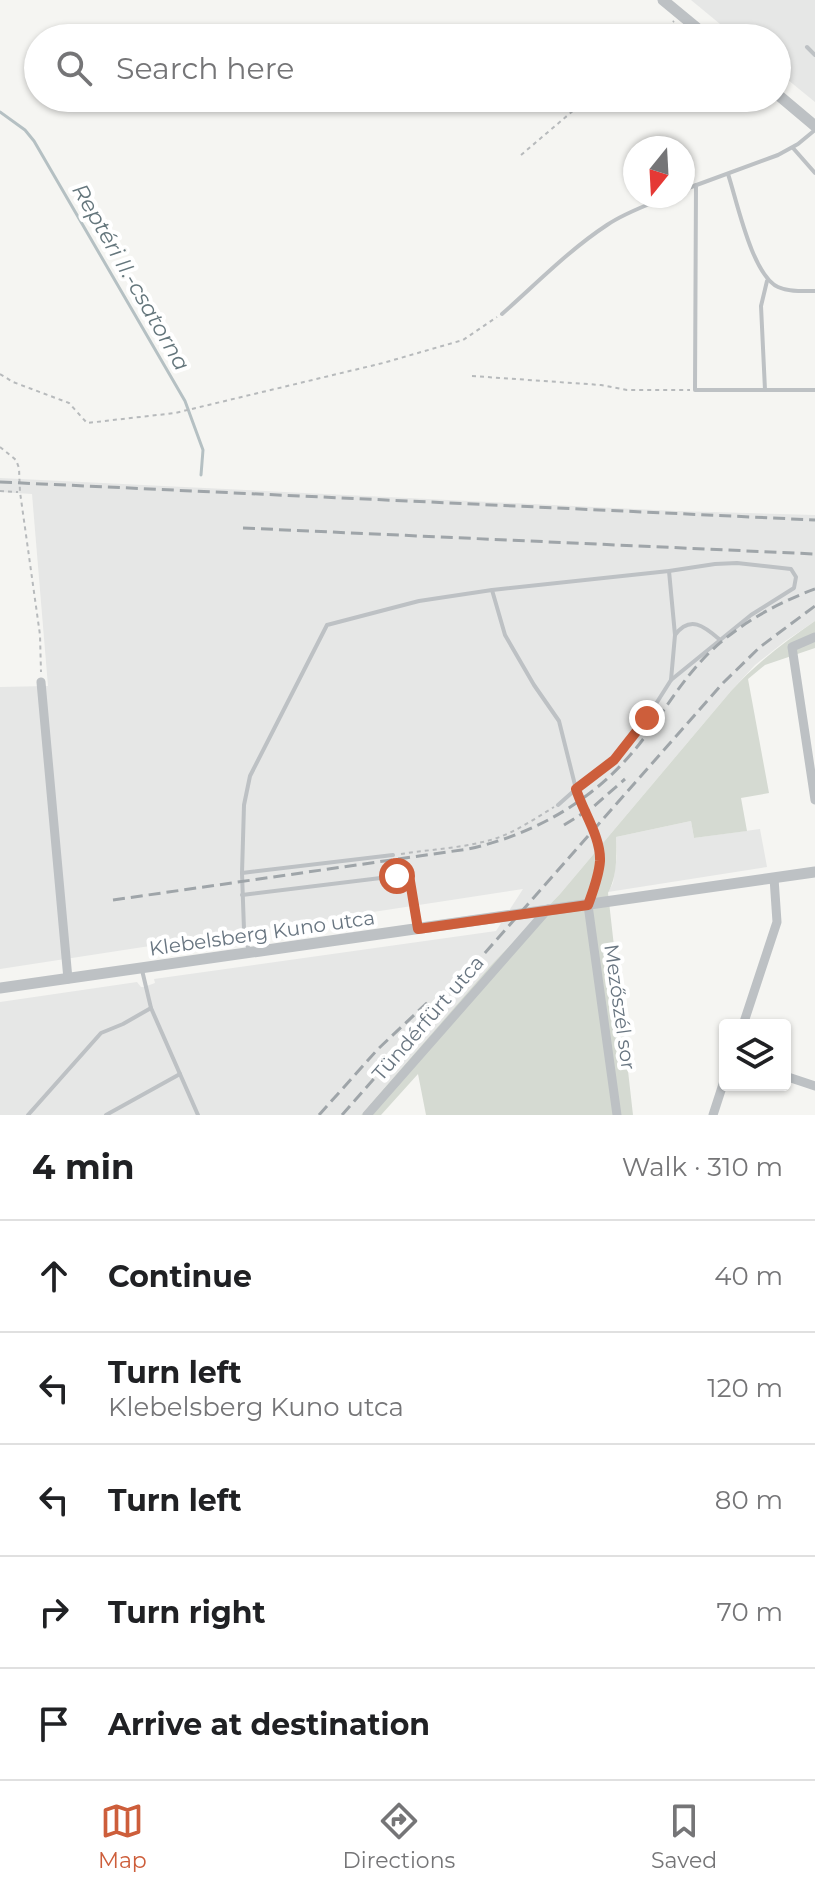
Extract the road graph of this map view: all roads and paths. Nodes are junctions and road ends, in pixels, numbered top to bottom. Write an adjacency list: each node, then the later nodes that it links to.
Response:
1 (663, 0): 2 (street)
2 (681, 14): 3 (path); 4 (street)
3 (670, 24)
4 (693, 24)
5 (807, 47): 6 (lane)
6 (815, 55)
7 (791, 107): 9 (street)
8 (572, 112): 11 (path)
9 (815, 128): 10 (lane)
10 (793, 148): 12 (lane); 13 (lane)
11 (521, 155)
12 (815, 173)
13 (728, 174): 14 (lane); 16 (lane)
14 (696, 185): 21 (lane)
15 (640, 208): 18 (lane)
16 (768, 279): 17 (lane); 22 (lane)
17 (815, 291)
18 (502, 314): 19 (path)
19 (0, 374)
20 (472, 376): 21 (path)
21 (695, 390): 22 (lane)
22 (765, 390): 23 (lane)
23 (815, 390)
24 (0, 447): 26 (path)
25 (0, 491): 26 (path)
26 (20, 492): 33 (path)
27 (669, 571): 28 (lane); 29 (lane); 31 (lane)
28 (492, 590): 34 (lane); 39 (lane)
29 (675, 635): 31 (lane); 32 (lane)
30 (815, 637): 35 (street)
31 (719, 639): 32 (lane)
32 (671, 680): 34 (lane)
33 (41, 682): 47 (street)
34 (576, 789): 36 (lane); 42 (lane)
35 (815, 800)
36 (558, 805): 37 (path)
37 (393, 855): 39 (lane)
38 (815, 872): 40 (street, Klebelsberg Kuno utca)
39 (242, 873): 41 (lane)
40 (774, 878): 42 (street, Klebelsberg Kuno utca); 50 (street)
41 (242, 895): 44 (lane); 45 (lane)
42 (588, 905): 43 (street, Klebelsberg Kuno utca); 59 (street, Mezőszél sor)
43 (548, 909): 44 (street, Klebelsberg Kuno utca); 58 (street, Tündérfürt utca)
44 (418, 929): 45 (street, Klebelsberg Kuno utca)
45 (250, 953): 46 (street, Klebelsberg Kuno utca)
46 (141, 968): 47 (street, Klebelsberg Kuno utca); 49 (lane)
47 (68, 979): 48 (street, Klebelsberg Kuno utca)
48 (0, 988)
49 (151, 1008): 51 (lane); 55 (lane)
50 (745, 1019)
51 (180, 1074): 56 (lane); 57 (lane)
52 (791, 1078): 53 (street)
53 (815, 1086)
54 (721, 1091): 60 (street)
55 (28, 1115)
56 (106, 1115)
57 (198, 1115)
58 (367, 1115)
59 (617, 1115)
60 (713, 1115)

